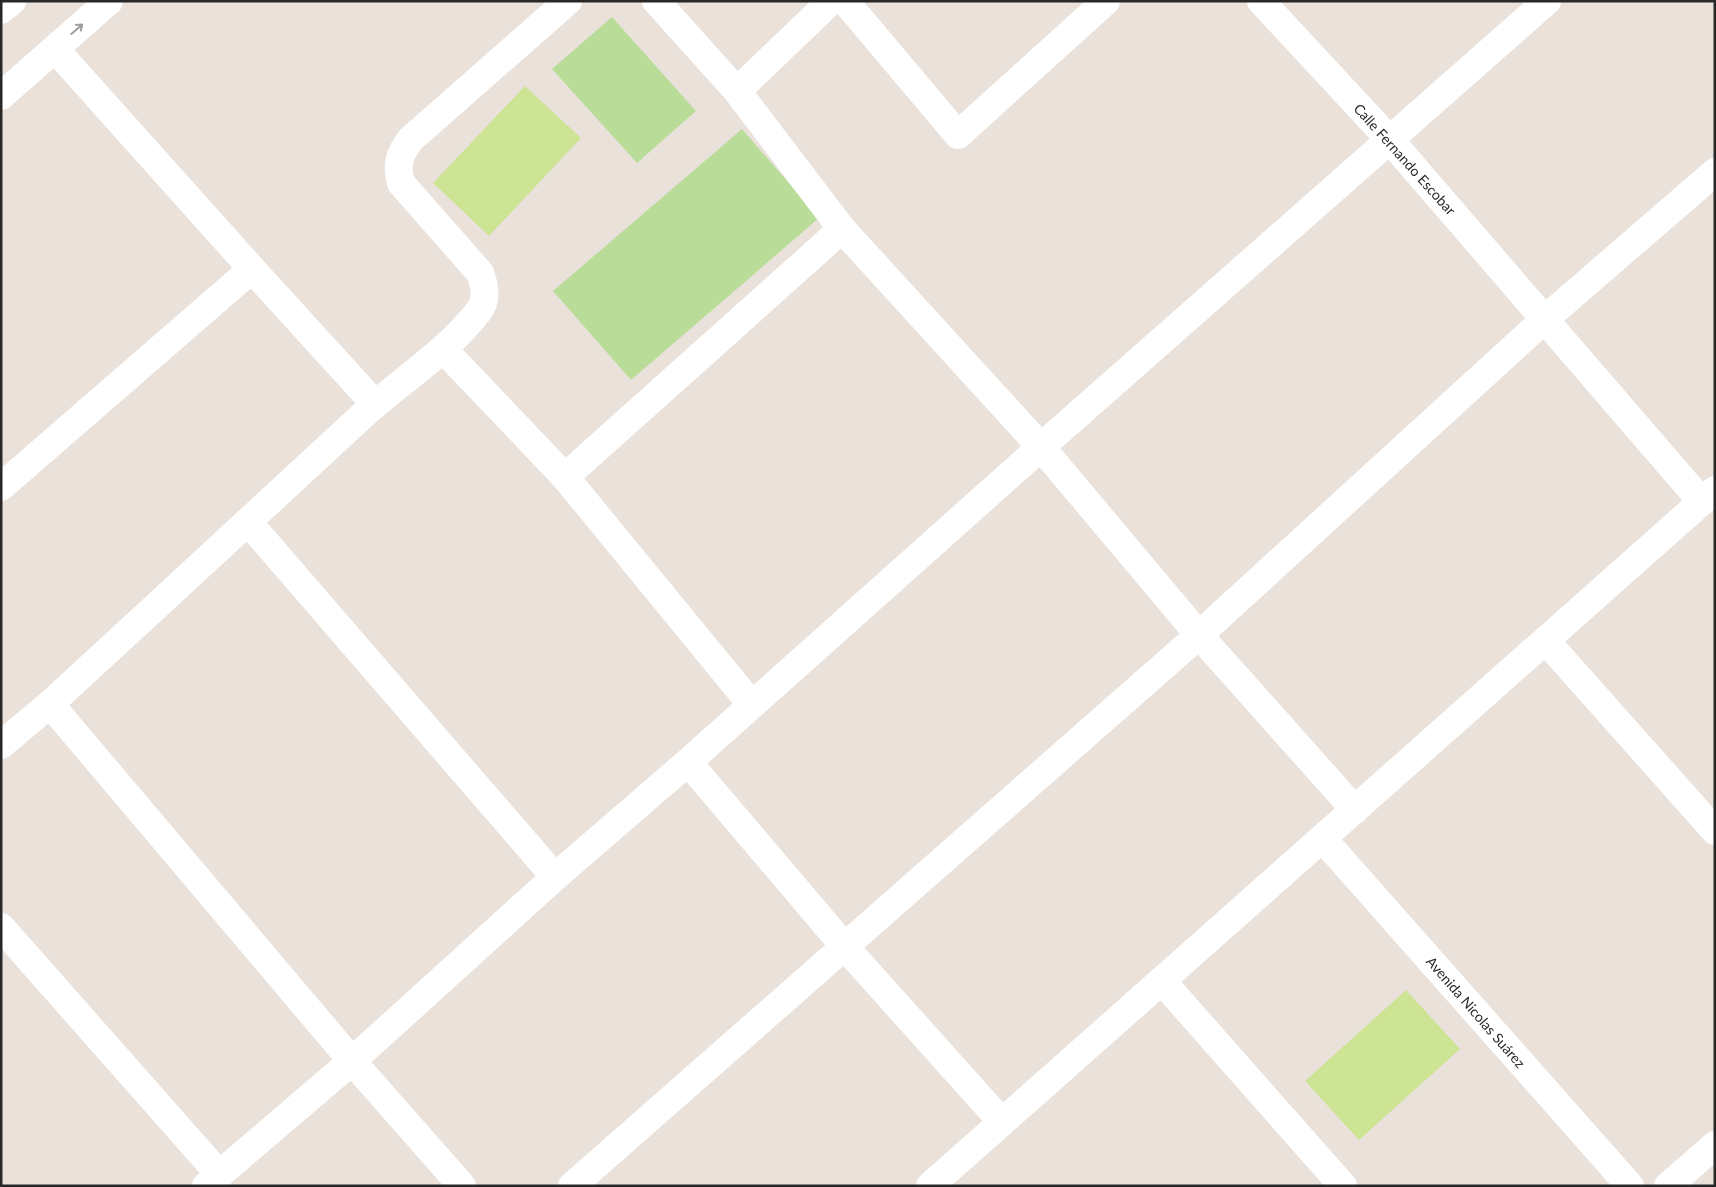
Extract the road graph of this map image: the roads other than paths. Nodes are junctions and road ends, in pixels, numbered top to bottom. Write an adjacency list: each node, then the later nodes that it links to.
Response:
1 (12, 1): 10 (street)
2 (109, 1): 11 (street, one-way to 2)
3 (568, 1): 19 (street)
4 (656, 1): 12 (street)
5 (831, 1): 12 (street)
6 (845, 1): 7 (street)
7 (1106, 1)
8 (1261, 1): 14 (street, Calle Fernando Escobar)
9 (1547, 1): 14 (street)
10 (1, 10)
11 (55, 49): 13 (street); 17 (street)
12 (737, 90): 16 (street)
13 (2, 92)
14 (1390, 140): 18 (street, Calle Fernando Escobar); 21 (street)
15 (1715, 172): 18 (street)
16 (842, 229): 21 (street); 22 (street)
17 (252, 269): 20 (street); 23 (street)
18 (1546, 319): 24 (street, Calle Fernando Escobar); 26 (street)
19 (443, 349): 20 (street); 22 (street)
20 (375, 404): 25 (street)
21 (1041, 447): 26 (street); 29 (street)
22 (565, 477): 29 (street)
23 (1, 487)
24 (1708, 496): 27 (street)
25 (248, 522): 28 (street); 35 (street)
26 (1200, 635): 32 (street); 37 (street)
27 (1546, 640): 32 (street); 33 (street)
28 (50, 704): 30 (street); 39 (street)
29 (752, 705): 31 (street)
30 (1, 745)
31 (688, 762): 35 (street); 37 (street)
32 (1356, 810): 34 (street)
33 (1715, 831)
34 (1323, 839): 38 (street); 47 (street, Avenida Nicolas Suárez)
35 (555, 877): 39 (street)
36 (1, 927): 42 (street)
37 (845, 947): 40 (street); 45 (street)
38 (1162, 981): 40 (street); 46 (street)
39 (352, 1060): 42 (street); 44 (street)
40 (1002, 1122): 43 (street)
41 (1711, 1157): 48 (street)
42 (213, 1180)
43 (931, 1185)
44 (462, 1186)
45 (572, 1186)
46 (1343, 1186)
47 (1630, 1186)
48 (1668, 1186)

